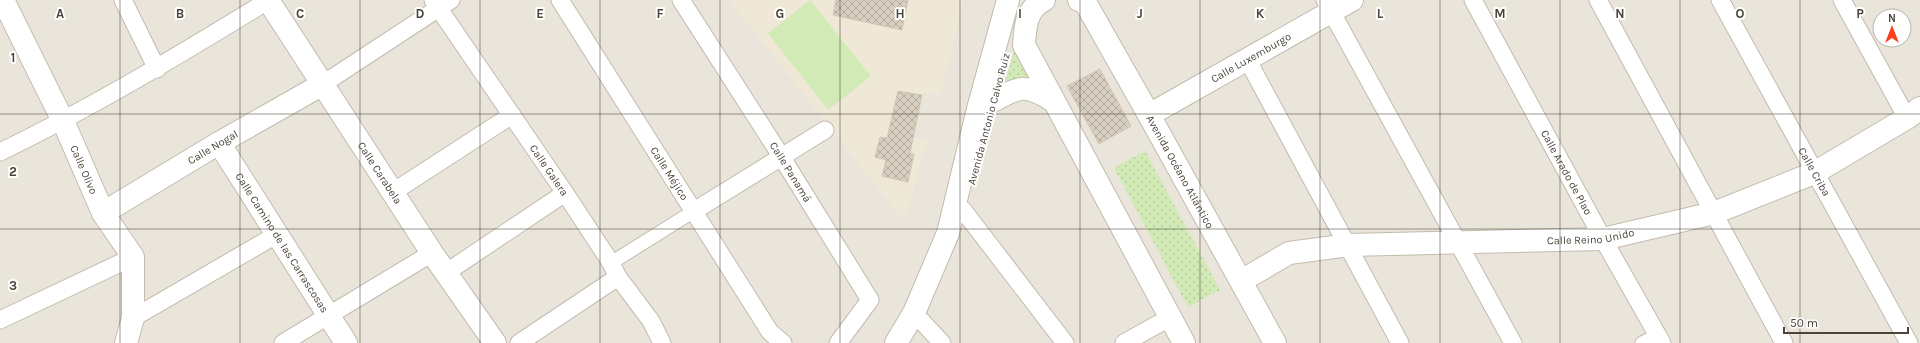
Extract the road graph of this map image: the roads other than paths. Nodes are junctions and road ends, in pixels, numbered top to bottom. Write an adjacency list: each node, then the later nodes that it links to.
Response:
1 (3, 0): 26 (street, Calle Olivo)
2 (123, 0): 19 (street)
3 (269, 0): 19 (street); 20 (street, Calle Carabela)
4 (560, 0): 35 (street, Calle Méjico)
5 (681, 0): 30 (street, Calle Panamá)
6 (1044, 0): 17 (street)
7 (1352, 0): 15 (street, Calle Luxemburgo)
8 (1473, 0): 40 (street, Calle Arado de Plao)
9 (1598, 0): 37 (street)
10 (1720, 0): 31 (street, Calle Criba)
11 (1842, 0): 23 (street)
12 (1012, 1): 16 (street); 38 (street, Avenida Antonio Calvo Ruiz)
13 (1082, 1): 24 (street, Avenida Océano Atlántico)
14 (440, 3): 20 (street); 25 (street, Calle Galera)
15 (1328, 6): 18 (street, Calle Luxemburgo); 41 (street)
16 (1015, 23): 17 (street); 21 (street, Avenida Antonio Calvo Ruiz)
17 (1024, 45): 22 (street)
18 (1247, 59): 24 (street, Calle Luxemburgo); 42 (street)
19 (157, 68): 26 (street)
20 (323, 84): 28 (street, Calle Nogal); 32 (street, Calle Carabela)
21 (995, 100): 22 (street); 34 (street, Avenida Antonio Calvo Ruiz)
22 (1053, 101): 50 (street)
23 (1913, 113): 31 (street, Calle Reino Unido)
24 (1150, 115): 47 (street, Avenida Océano Atlántico)
25 (512, 116): 32 (street); 33 (street, Calle Galera)
26 (63, 121): 29 (street); 36 (street, Calle Olivo)
27 (825, 130): 30 (street)
28 (219, 143): 36 (street, Calle Nogal); 39 (street, Calle Camino de las Carrascosas)
29 (0, 152)
30 (781, 156): 35 (street); 61 (street, Calle Panamá)
31 (1814, 173): 37 (street, Calle Reino Unido); 72 (street, Calle Criba)
32 (393, 192): 43 (street, Calle Carabela)
33 (565, 193): 45 (street, Calle Galera); 46 (street)
34 (963, 210): 38 (street, Avenida Antonio Calvo Ruiz); 64 (street)
35 (694, 211): 45 (street); 60 (street, Calle Méjico)
36 (103, 213): 44 (street, Calle Olivo)
37 (1714, 213): 40 (street, Calle Reino Unido); 71 (street)
38 (948, 233): 48 (street, Avenida Antonio Calvo Ruiz)
39 (276, 236): 49 (street, Calle Camino de las Carrascosas); 51 (street)
40 (1603, 239): 41 (street, Calle Reino Unido); 53 (street, Calle Arado de Plao)
41 (1458, 244): 42 (street, Calle Reino Unido); 69 (street)
42 (1349, 245): 47 (street, Calle Reino Unido); 68 (street)
43 (432, 253): 46 (street, Calle Carabela); 49 (street)
44 (133, 257): 51 (street); 52 (street)
45 (615, 270): 58 (street); 59 (street, Calle Galera)
46 (447, 272): 57 (street, Calle Carabela)
47 (1241, 281): 67 (street, Avenida Océano Atlántico)
48 (914, 313): 62 (street, Avenida Antonio Calvo Ruiz); 63 (street)
49 (328, 316): 55 (street); 56 (street, Calle Camino de las Carrascosas)
50 (1171, 317): 65 (street); 66 (street)
51 (133, 318): 54 (street)
52 (0, 320)
53 (1660, 339): 70 (street)
54 (126, 343)
55 (283, 343)
56 (346, 343)
57 (495, 343)
58 (520, 343)
59 (662, 343)
60 (783, 343)
61 (838, 343)
62 (896, 343)
63 (942, 343)
64 (1065, 343)
65 (1124, 343)
66 (1184, 343)
67 (1275, 343)
68 (1400, 343)
69 (1513, 343)
70 (1642, 343)
71 (1784, 343)
72 (1909, 343)

